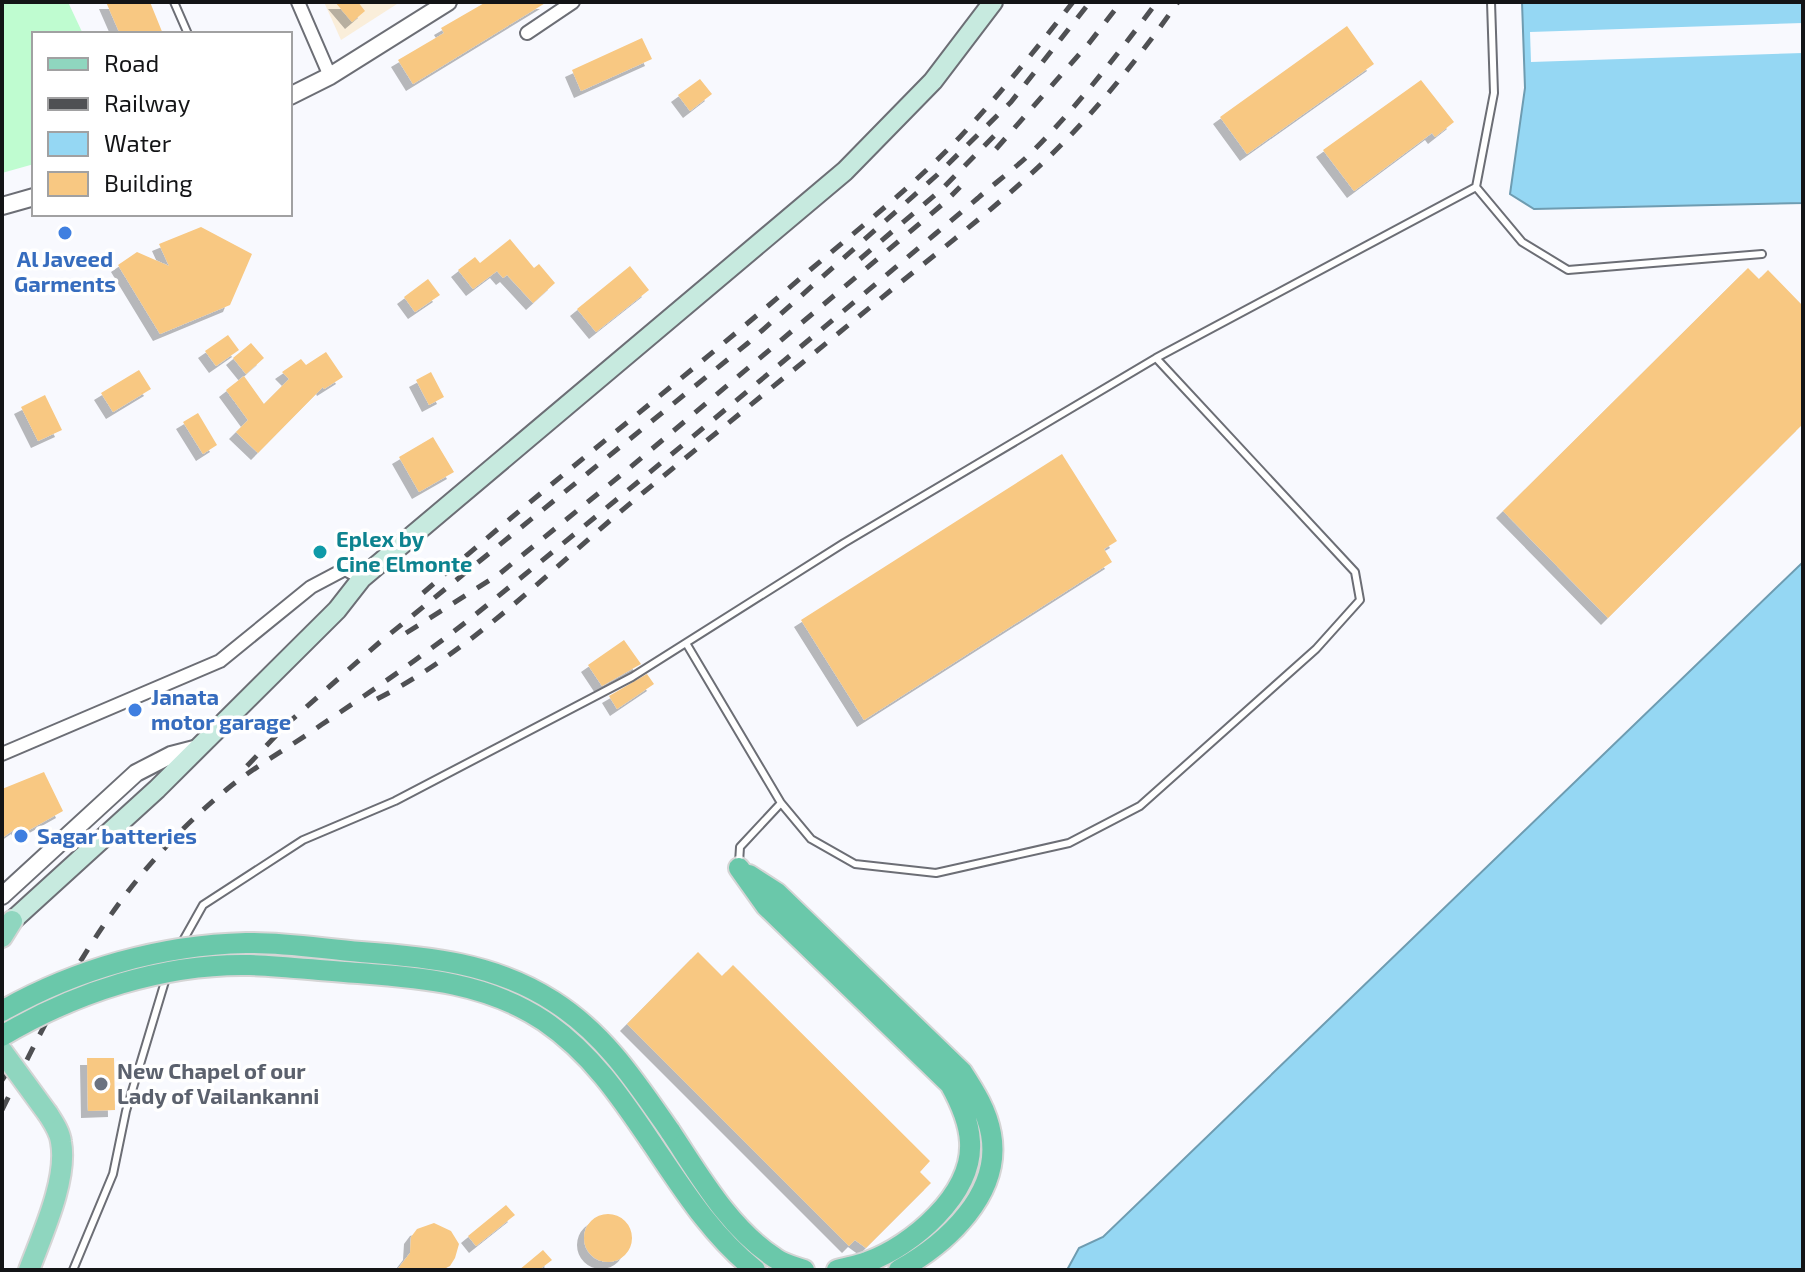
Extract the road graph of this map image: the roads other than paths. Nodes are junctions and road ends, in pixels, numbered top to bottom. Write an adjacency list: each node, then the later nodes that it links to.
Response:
1 (174, 2): 7 (lane)
2 (298, 2): 9 (street)
3 (448, 2): 9 (street)
4 (573, 2): 8 (street)
5 (993, 2): 16 (main road)
6 (1491, 2): 11 (lane)
7 (187, 32)
8 (527, 33)
9 (330, 76): 10 (street)
10 (292, 95)
11 (1476, 187): 14 (lane); 15 (lane)
12 (32, 198): 13 (street)
13 (2, 206)
14 (1762, 254)
15 (1156, 358): 17 (lane); 20 (lane)
16 (362, 578): 18 (main road); 19 (street)
17 (686, 643): 20 (lane); 28 (lane)
18 (198, 748): 22 (street); 23 (main road)
19 (2, 754)
20 (781, 803): 21 (lane)
21 (739, 868): 31 (highway); 32 (highway)
22 (2, 896)
23 (5, 928)
24 (2, 1011): 30 (highway, bridge)
25 (2, 1036): 29 (highway, bridge)
26 (2, 1051): 27 (main road, bridge)
27 (29, 1270)
28 (73, 1270)
29 (755, 1270)
30 (804, 1270)
31 (837, 1270)
32 (899, 1270)

